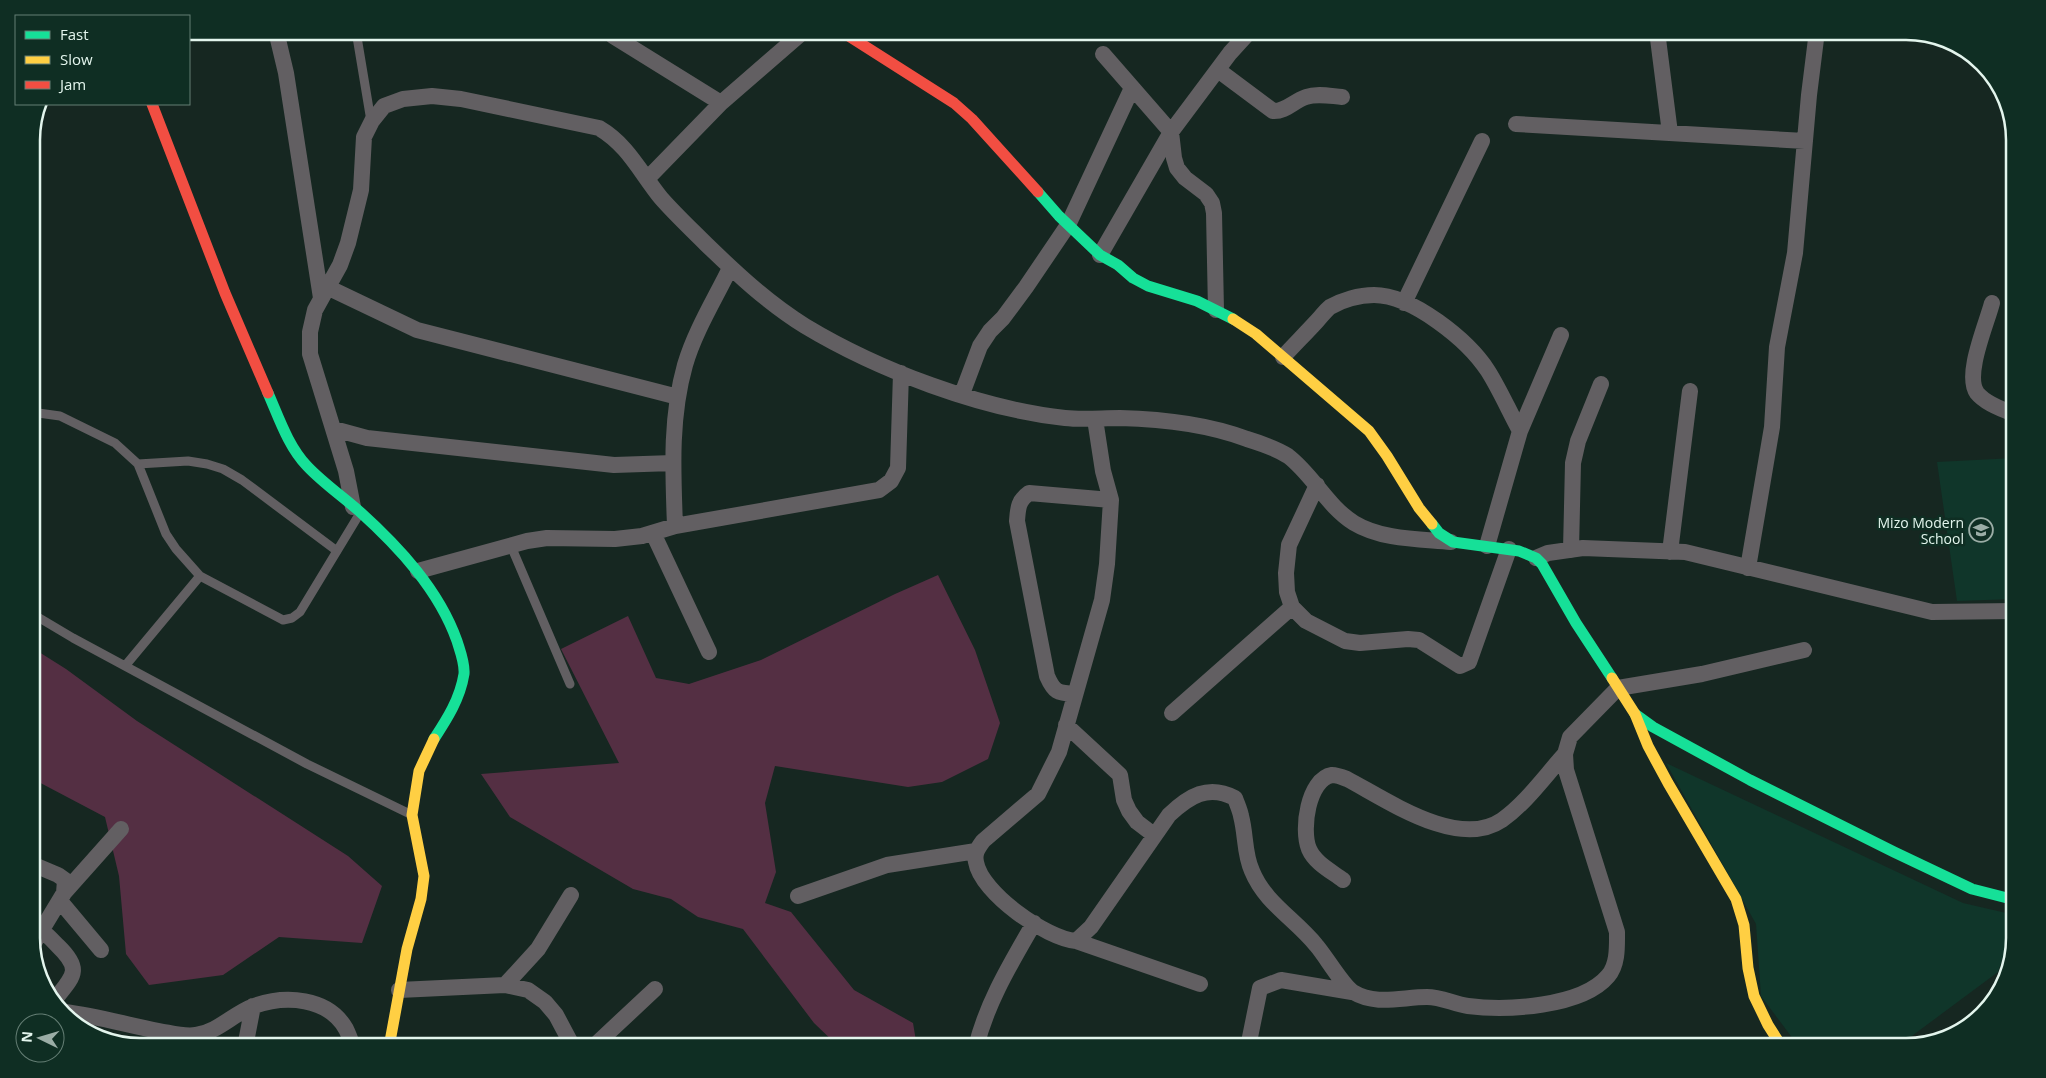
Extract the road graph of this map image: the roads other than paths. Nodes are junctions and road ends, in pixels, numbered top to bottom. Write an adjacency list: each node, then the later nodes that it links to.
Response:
1 (278, 40): 25 (street)
2 (358, 40): 15 (lane)
3 (619, 40): 13 (street)
4 (794, 40): 13 (street)
5 (855, 40): 22 (street)
6 (1243, 40): 10 (street)
7 (1658, 40): 18 (street)
8 (1816, 40): 20 (street)
9 (1103, 54): 11 (street)
10 (1218, 70): 12 (street); 17 (street)
11 (1132, 88): 17 (street); 22 (street)
12 (1342, 97)
13 (721, 104): 21 (street)
14 (152, 105): 45 (street)
15 (372, 121): 21 (street); 25 (street)
16 (1516, 124): 18 (street)
17 (1171, 132): 23 (street); 28 (street)
18 (1670, 133): 20 (street)
19 (1482, 141): 26 (street)
20 (1805, 141): 56 (street)
21 (648, 178): 24 (street)
22 (1068, 225): 23 (street); 34 (street)
23 (1100, 255): 28 (street)
24 (730, 268): 31 (street); 35 (street)
25 (324, 293): 35 (street); 39 (street)
26 (1404, 303): 30 (street); 40 (street)
27 (1992, 303): 36 (street)
28 (1216, 310): 30 (street)
29 (1561, 335): 40 (street)
30 (1283, 357): 48 (street)
31 (901, 373): 34 (street); 46 (street)
32 (1601, 384): 52 (street)
33 (1690, 391): 54 (street)
34 (962, 394): 38 (street)
35 (678, 397): 42 (street)
36 (2006, 410)
37 (40, 413): 41 (lane)
38 (1095, 419): 43 (street); 44 (street)
39 (334, 429): 42 (street); 45 (street)
40 (1520, 432): 50 (street)
41 (138, 464): 53 (lane); 58 (lane)
42 (673, 464): 46 (street)
43 (1317, 485): 48 (street); 59 (street)
44 (1111, 500): 67 (street); 67 (street)
45 (357, 510): 53 (lane); 57 (street)
46 (675, 526): 47 (street)
47 (653, 533): 49 (street); 63 (street)
48 (1453, 542): 50 (street)
49 (511, 546): 57 (street); 65 (lane)
50 (1487, 546): 51 (street)
51 (1509, 549): 55 (street); 59 (street)
52 (1571, 550): 54 (street); 55 (street)
53 (337, 551): 58 (lane)
54 (1670, 552): 56 (street)
55 (1536, 558): 66 (street)
56 (1748, 568): 60 (street)
57 (418, 571): 72 (street)
58 (200, 576): 64 (lane)
59 (1292, 607): 68 (street)
60 (2006, 611)
61 (40, 618): 64 (lane)
62 (1804, 650): 66 (street)
63 (709, 652)
64 (125, 666): 72 (lane)
65 (570, 684)
66 (1618, 688): 69 (street); 71 (street)
67 (1075, 694): 70 (street)
68 (1172, 713)
69 (1635, 714): 81 (street); 102 (street)
70 (1066, 725): 74 (street); 75 (street)
71 (1565, 754): 77 (street); 91 (street)
72 (412, 815): 90 (street)
73 (121, 829): 80 (street)
74 (1154, 834): 85 (street); 91 (street)
75 (976, 851): 79 (street); 83 (street)
76 (40, 867): 80 (street)
77 (1343, 880)
78 (571, 895): 87 (street)
79 (798, 896)
80 (62, 897): 82 (street); 86 (street)
81 (2006, 898)
82 (40, 923)
83 (1034, 923): 85 (street); 100 (street)
84 (40, 931): 92 (street)
85 (1076, 941): 88 (street)
86 (101, 950)
87 (509, 981): 90 (street); 98 (street)
88 (1200, 984)
89 (655, 989): 99 (street)
90 (399, 990): 97 (street)
91 (1352, 992): 101 (street)
92 (58, 995)
93 (253, 1006): 94 (street); 95 (street); 96 (street)
94 (75, 1013)
95 (247, 1038)
96 (349, 1038)
97 (391, 1038)
98 (568, 1038)
99 (603, 1038)
100 (978, 1038)
101 (1250, 1038)
102 (1776, 1038)

